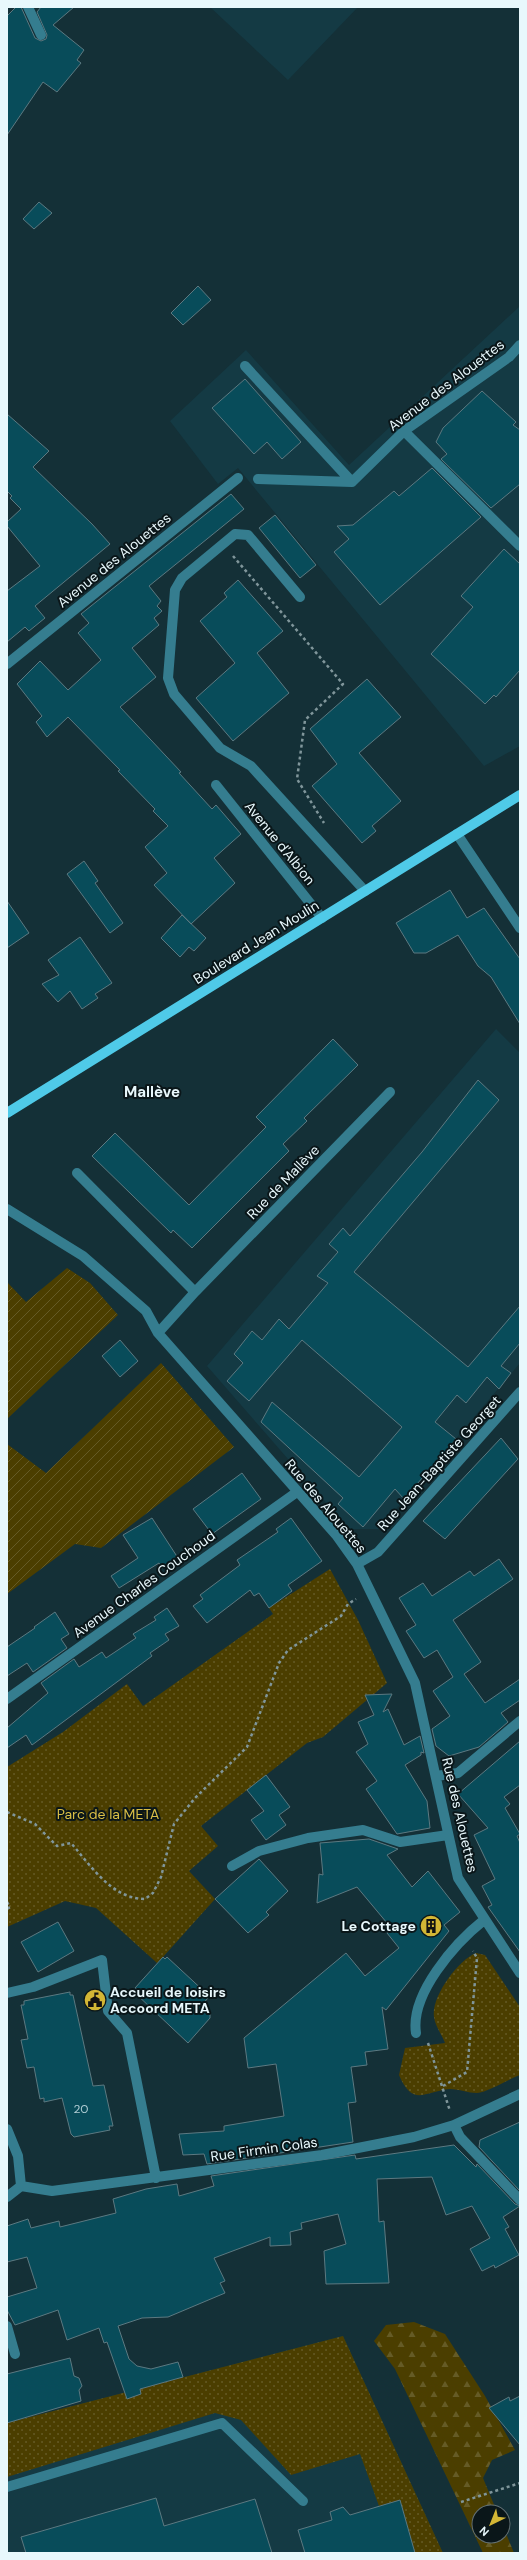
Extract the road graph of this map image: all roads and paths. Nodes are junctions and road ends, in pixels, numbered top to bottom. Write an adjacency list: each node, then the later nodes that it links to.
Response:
1 (28, 7): 2 (street)
2 (41, 35)
3 (520, 345): 5 (street, Avenue des Alouettes)
4 (245, 366): 8 (street)
5 (404, 431): 8 (street, Avenue des Alouettes); 10 (street)
6 (238, 478): 12 (street, Avenue des Alouettes)
7 (258, 479): 8 (street)
8 (352, 482)
9 (223, 544): 11 (street); 16 (path); 16 (street)
10 (520, 546)
11 (300, 597)
12 (7, 664)
13 (216, 785): 18 (street, Avenue d'Albion)
14 (520, 795): 15 (main road, Boulevard Jean Moulin)
15 (457, 834): 17 (main road, Boulevard Jean Moulin); 19 (street)
16 (316, 838): 17 (street)
17 (365, 891): 18 (main road, Boulevard Jean Moulin)
18 (322, 918): 21 (main road, Boulevard Jean Moulin)
19 (520, 928)
20 (390, 1092): 24 (street, Rue de Mallève)
21 (7, 1113)
22 (77, 1173): 24 (street)
23 (7, 1209): 25 (street, Rue des Alouettes)
24 (195, 1292): 25 (street, Rue de Mallève)
25 (158, 1333): 27 (street, Rue des Alouettes)
26 (520, 1392): 28 (street, Rue Jean-Baptiste Georget)
27 (297, 1492): 28 (street, Rue des Alouettes); 30 (street, Avenue Charles Couchoud)
28 (357, 1564): 29 (street, Rue des Alouettes)
29 (370, 1590): 32 (street, Rue des Alouettes); 33 (path)
30 (7, 1699)
31 (520, 1721): 32 (street)
32 (436, 1776): 34 (street, Rue des Alouettes)
33 (7, 1812)
34 (448, 1835): 35 (street); 38 (street, Rue des Alouettes)
35 (232, 1866)
36 (7, 1902): 37 (path)
37 (7, 1909)
38 (484, 1920): 40 (street, Rue des Alouettes); 42 (street)
39 (477, 1958): 43 (path)
40 (520, 1973)
41 (7, 1993): 47 (street)
42 (416, 2033): 43 (path)
43 (443, 2086): 45 (path)
44 (520, 2094): 45 (street, Rue Firmin Colas)
45 (454, 2125): 47 (street, Rue Firmin Colas); 50 (street)
46 (7, 2129): 48 (street)
47 (156, 2178): 48 (street, Rue Firmin Colas)
48 (21, 2186): 49 (street)
49 (7, 2197)
50 (520, 2200)
51 (7, 2326): 52 (street)
52 (16, 2354)
53 (520, 2483): 56 (path)
54 (7, 2487): 55 (street)
55 (303, 2501)
56 (461, 2502)

